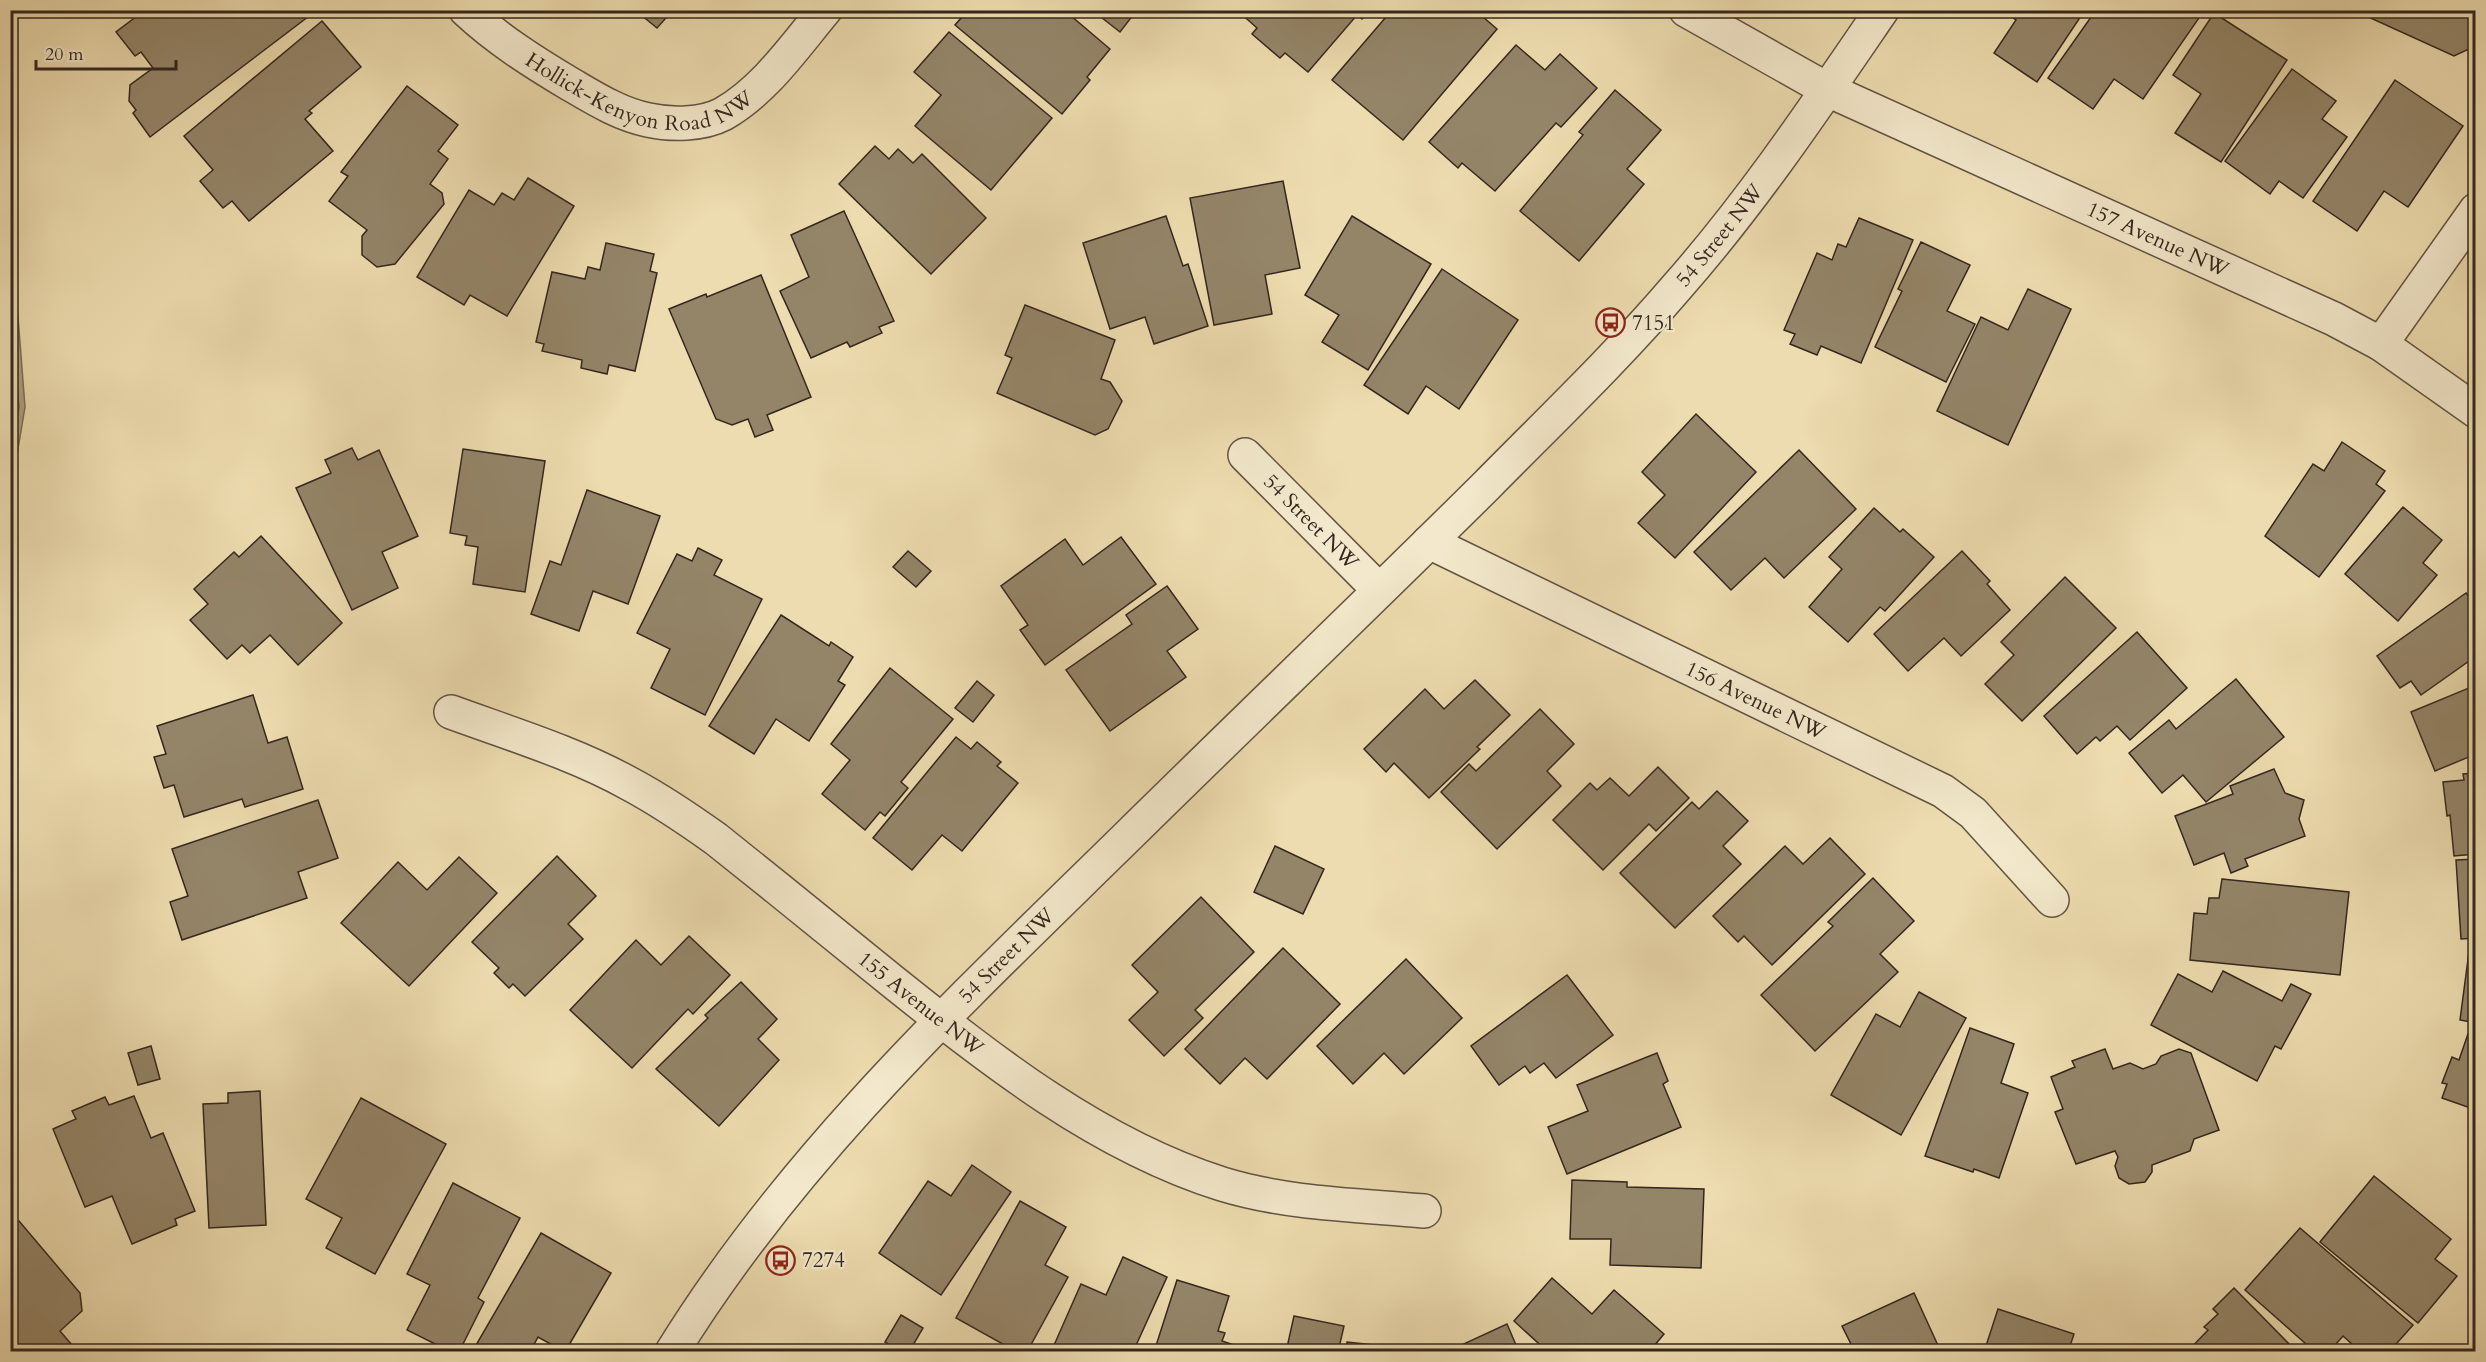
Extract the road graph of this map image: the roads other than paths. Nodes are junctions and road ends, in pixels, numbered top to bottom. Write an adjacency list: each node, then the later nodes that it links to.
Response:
1 (466, 10): 2 (street, Hollick-Kenyon Road NW)
2 (825, 10)
3 (1686, 10): 5 (street, 157 Avenue NW)
4 (1882, 10): 5 (street, 54 Street NW)
5 (1827, 90): 7 (street, 157 Avenue NW); 10 (street, 54 Street NW)
6 (2475, 210): 7 (street)
7 (2381, 344): 8 (street, 157 Avenue NW)
8 (2475, 411)
9 (1245, 455): 11 (street, 54 Street NW)
10 (1429, 542): 11 (street, 54 Street NW); 13 (street, 156 Avenue NW)
11 (1379, 590): 14 (street, 54 Street NW)
12 (451, 712): 14 (street, 155 Avenue NW)
13 (2052, 900)
14 (941, 1020): 15 (street, 155 Avenue NW); 16 (street, 54 Street NW)
15 (1424, 1210)
16 (672, 1352)

